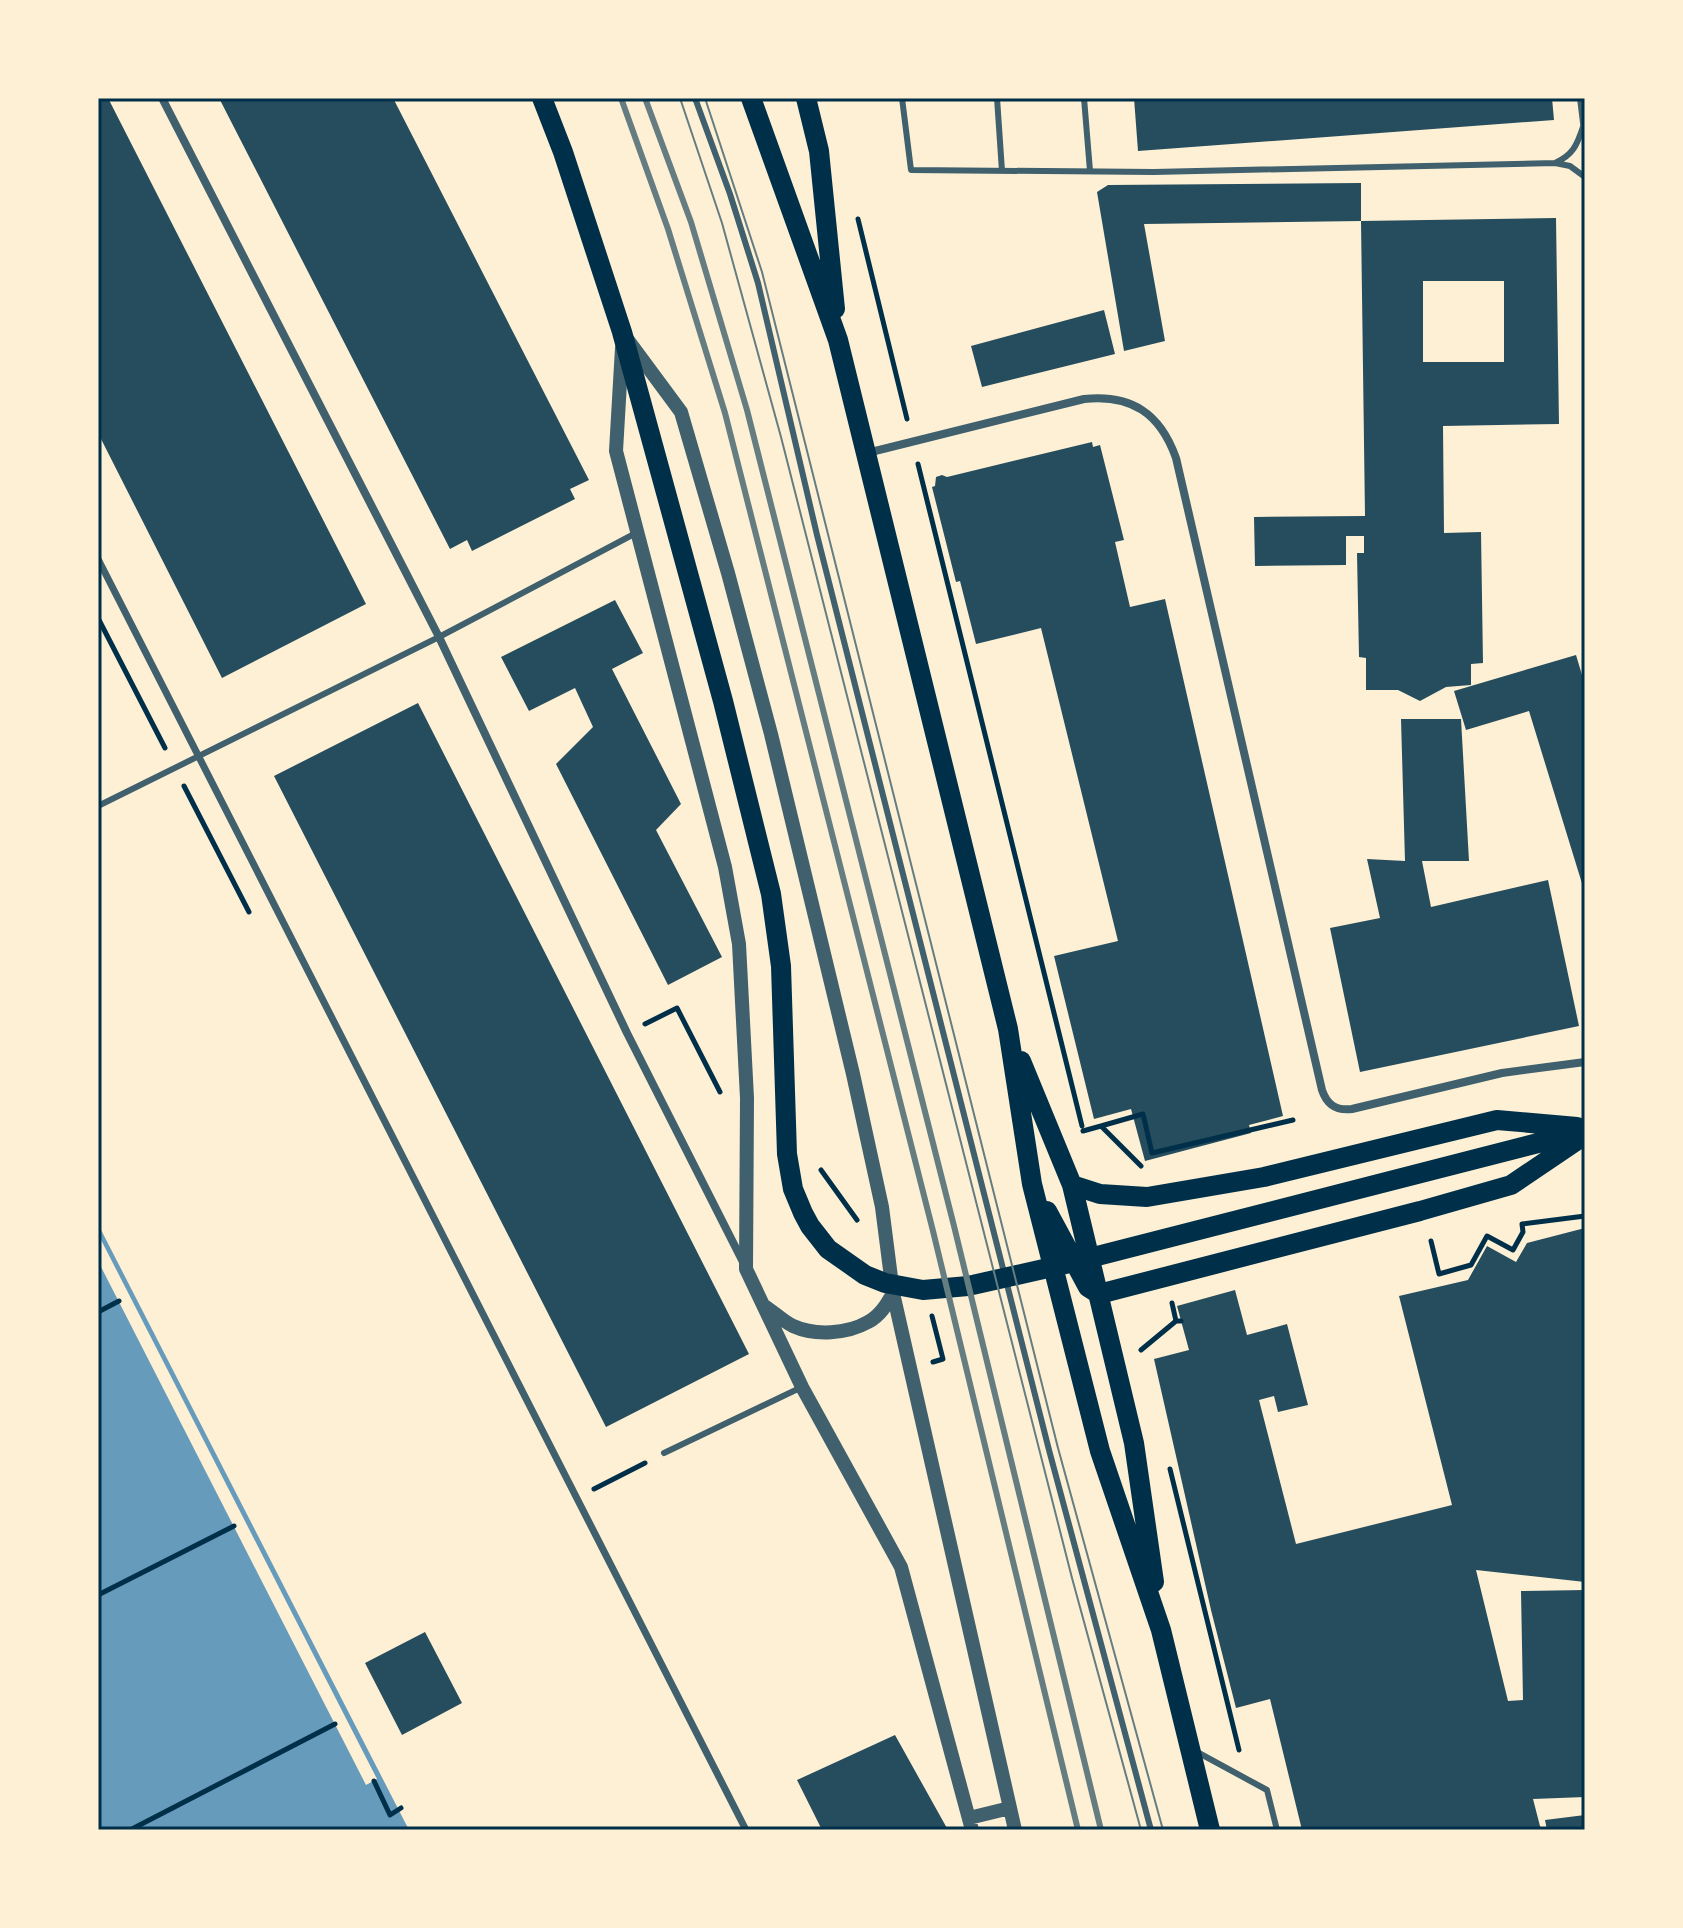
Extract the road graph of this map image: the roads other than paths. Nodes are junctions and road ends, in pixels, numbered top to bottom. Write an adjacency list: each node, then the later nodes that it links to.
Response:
1 (162, 98): 20 (street)
2 (542, 98): 15 (main road)
3 (695, 98): 40 (lane)
4 (751, 98): 16 (main road)
5 (806, 98): 16 (main road)
6 (902, 98): 12 (lane)
7 (997, 98): 12 (lane)
8 (1084, 98): 13 (lane)
9 (1581, 98): 10 (street)
10 (1584, 129): 11 (lane)
11 (1555, 163): 13 (lane); 14 (lane)
12 (1002, 171): 13 (lane)
13 (1090, 171)
14 (1585, 177)
15 (622, 332): 18 (street); 25 (main road); 29 (street)
16 (838, 340): 17 (main road)
17 (867, 453): 23 (main road); 24 (street)
18 (636, 533): 20 (lane); 28 (street)
19 (98, 559): 21 (street)
20 (439, 637): 21 (lane); 28 (street)
21 (198, 756): 22 (lane); 38 (street)
22 (98, 806)
23 (1008, 1029): 26 (main road); 27 (main road)
24 (1585, 1062)
25 (1585, 1131): 27 (main road); 30 (main road)
26 (1032, 1184): 30 (main road); 34 (main road)
27 (1072, 1185): 30 (main road)
28 (746, 1269): 31 (street)
29 (893, 1293): 31 (street); 36 (street)
30 (1099, 1294): 34 (main road)
31 (763, 1305): 32 (street)
32 (802, 1387): 33 (lane); 37 (street)
33 (664, 1453)
34 (1161, 1630): 35 (main road)
35 (1190, 1749): 41 (main road); 42 (lane)
36 (1010, 1808): 37 (street); 39 (street)
37 (970, 1824)
38 (746, 1830)
39 (1015, 1830)
40 (1151, 1830)
41 (1210, 1830)
42 (1277, 1830)

